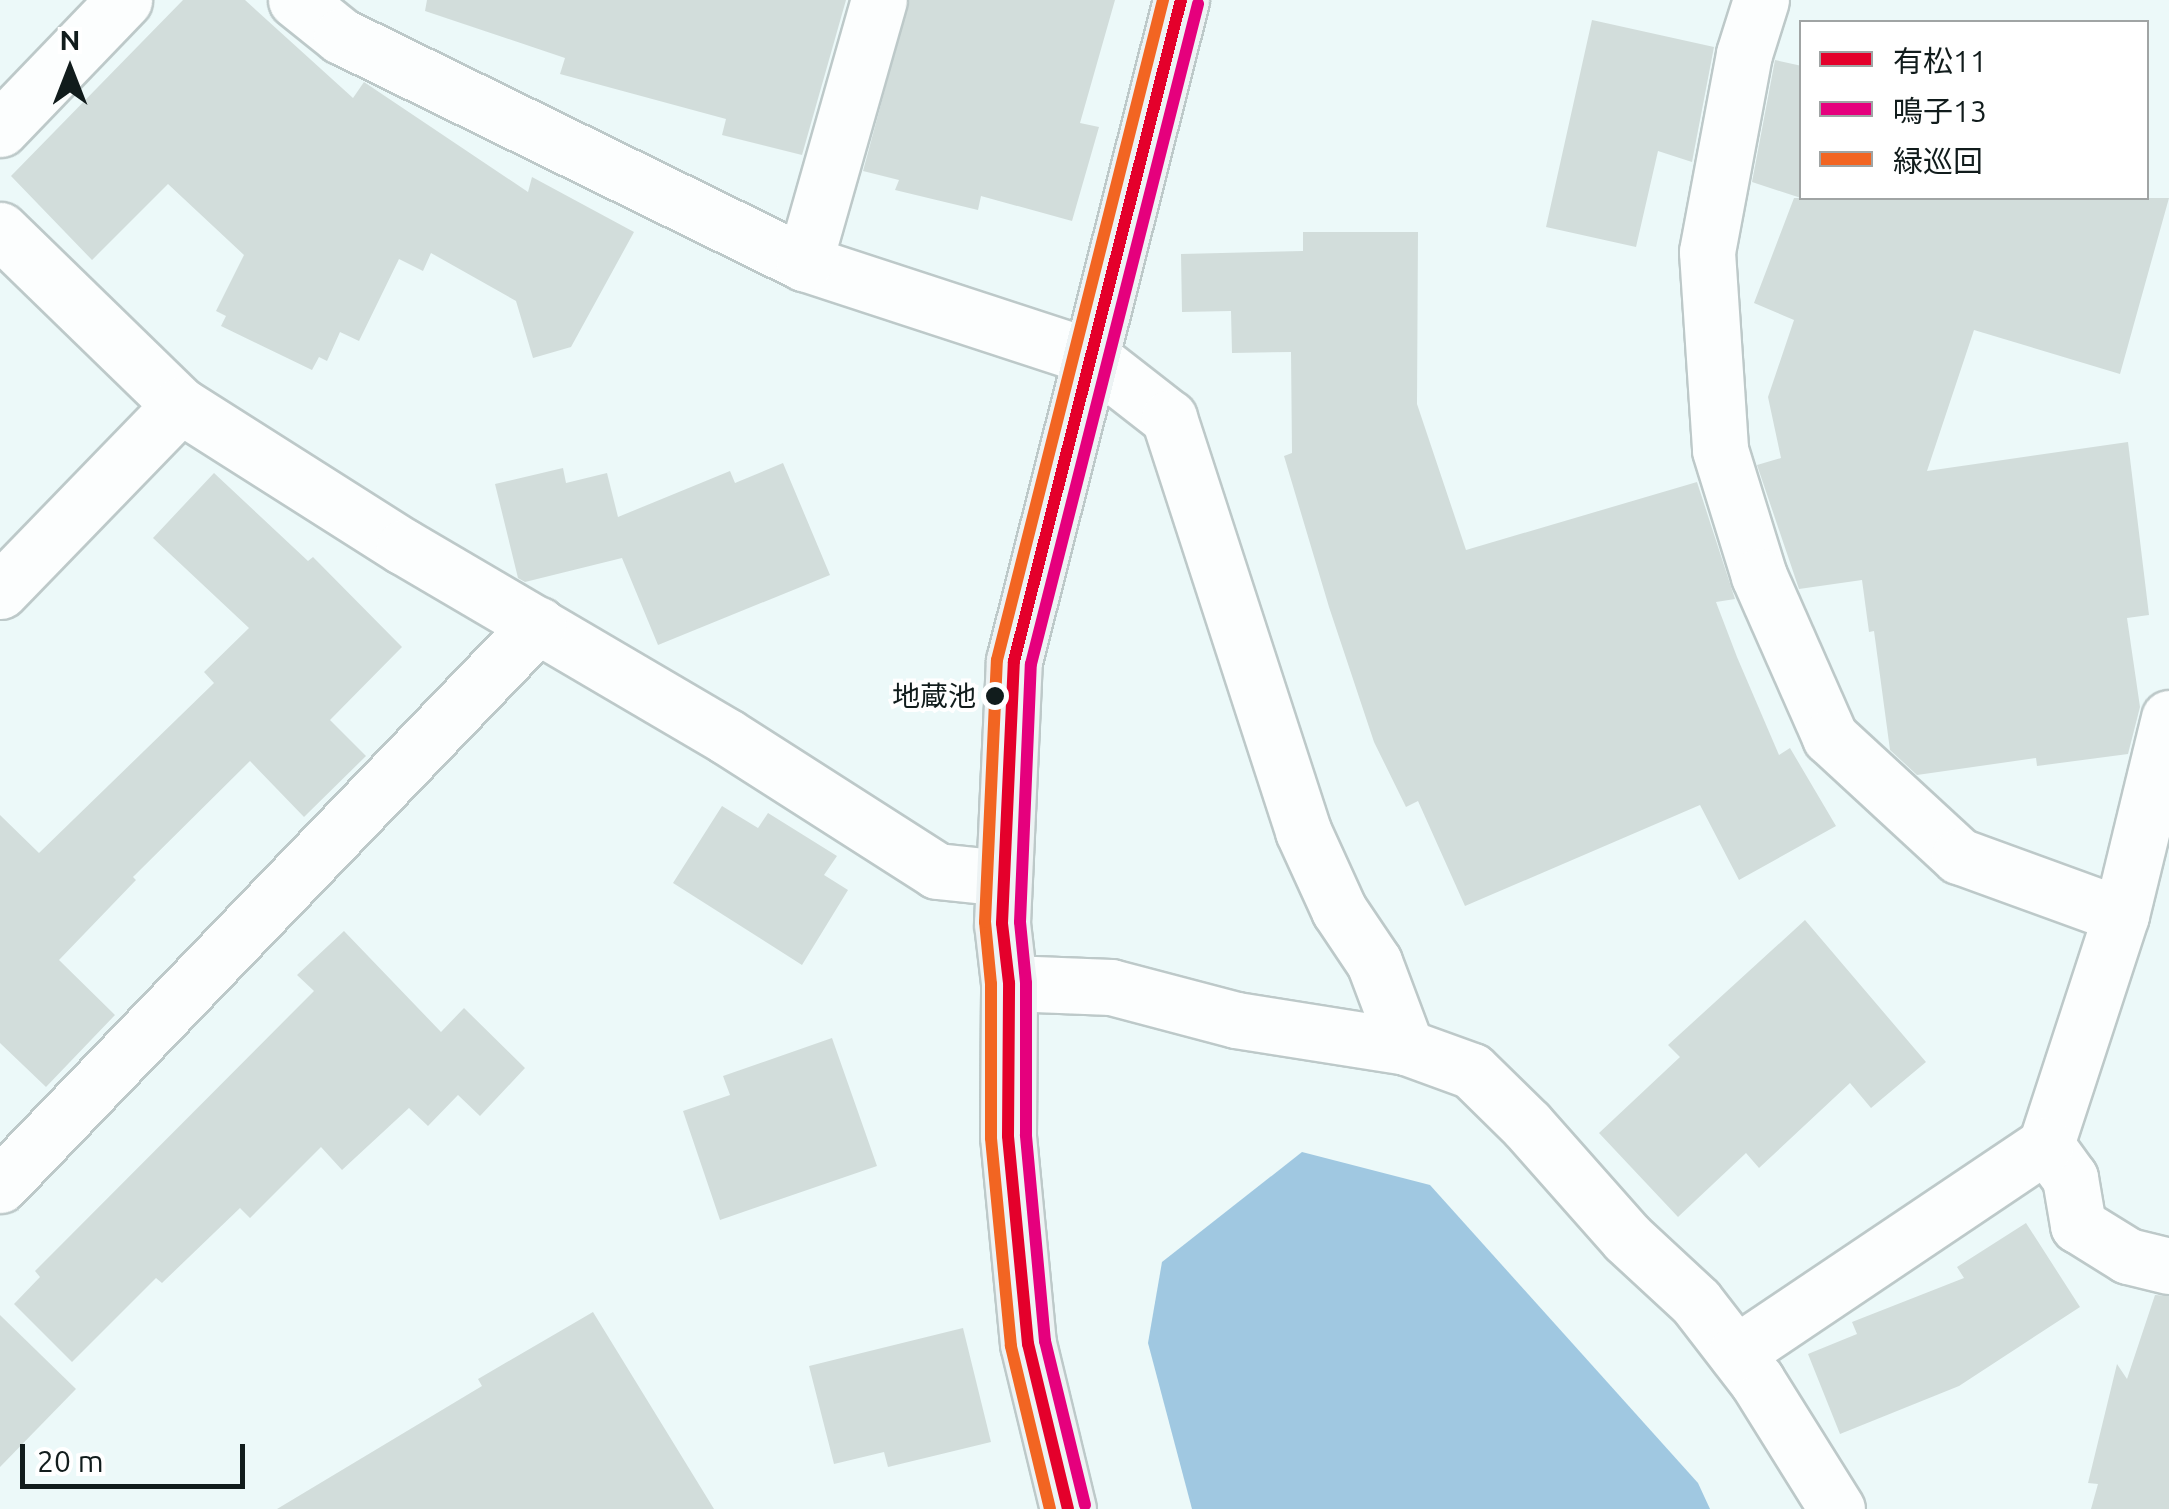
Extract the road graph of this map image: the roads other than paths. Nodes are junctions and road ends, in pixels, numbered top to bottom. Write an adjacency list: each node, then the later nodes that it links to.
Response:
1 (124, 0): 6 (street)
2 (296, 0): 8 (street)
3 (878, 0): 8 (street)
4 (1180, 0): 9 (street)
5 (1761, 0): 15 (street)
6 (0, 129)
7 (0, 230): 10 (street)
8 (804, 264): 9 (street)
9 (1090, 357): 14 (street); 17 (street)
10 (180, 405): 11 (street); 12 (street)
11 (0, 590)
12 (538, 625): 14 (street); 19 (street)
13 (2169, 718): 15 (street)
14 (1004, 878): 16 (street)
15 (2121, 914): 18 (street)
16 (1009, 983): 17 (street); 22 (street)
17 (1406, 1047): 21 (street)
18 (2046, 1144): 20 (street); 21 (street)
19 (0, 1185)
20 (2169, 1266)
21 (1736, 1353): 23 (street)
22 (1068, 1509)
23 (1836, 1509)

